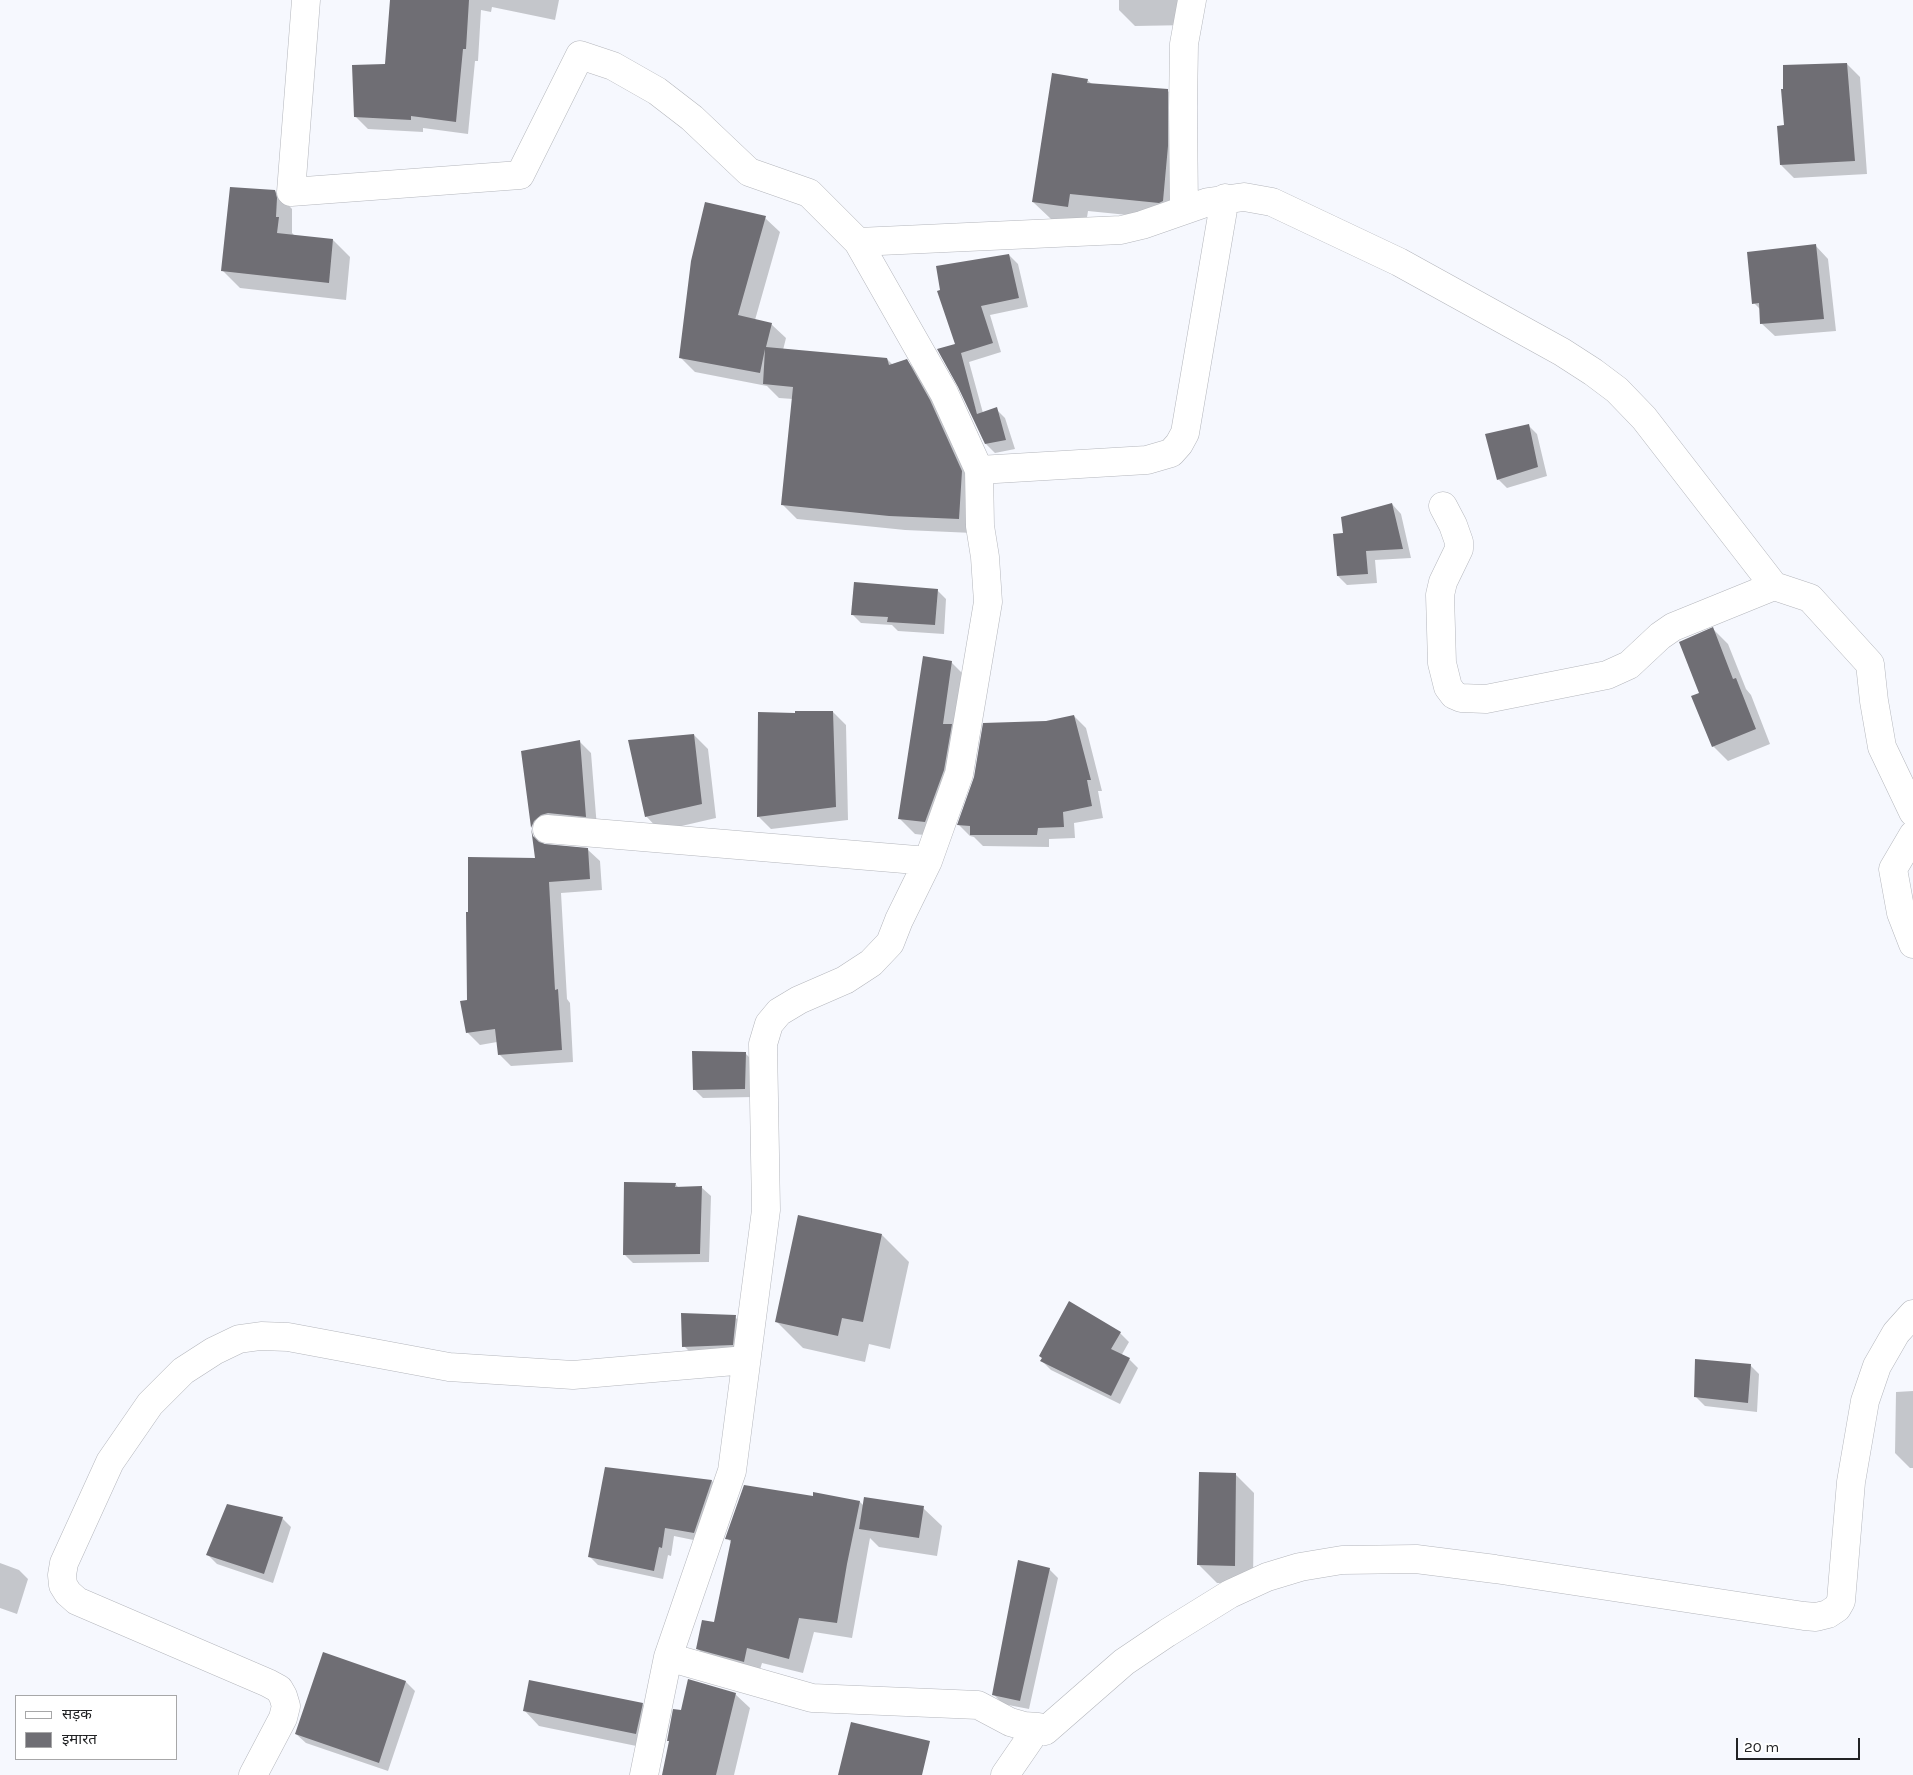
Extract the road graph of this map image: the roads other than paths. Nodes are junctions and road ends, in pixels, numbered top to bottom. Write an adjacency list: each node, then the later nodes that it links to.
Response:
1 (306, 0): 5 (street)
2 (1192, 0): 4 (street)
3 (1225, 198): 4 (street); 6 (street); 8 (street)
4 (1184, 210): 5 (street)
5 (858, 242): 6 (street)
6 (978, 470): 12 (street)
7 (1443, 506): 8 (street)
8 (1774, 586): 9 (street)
9 (1913, 812)
10 (547, 829): 12 (street)
11 (1913, 835): 13 (street)
12 (928, 861): 15 (street)
13 (1913, 944)
14 (1913, 1314): 17 (street)
15 (746, 1360): 16 (street); 18 (street)
16 (668, 1657): 17 (street); 19 (street)
17 (1038, 1727): 20 (street)
18 (253, 1775)
19 (644, 1775)
20 (1005, 1775)

